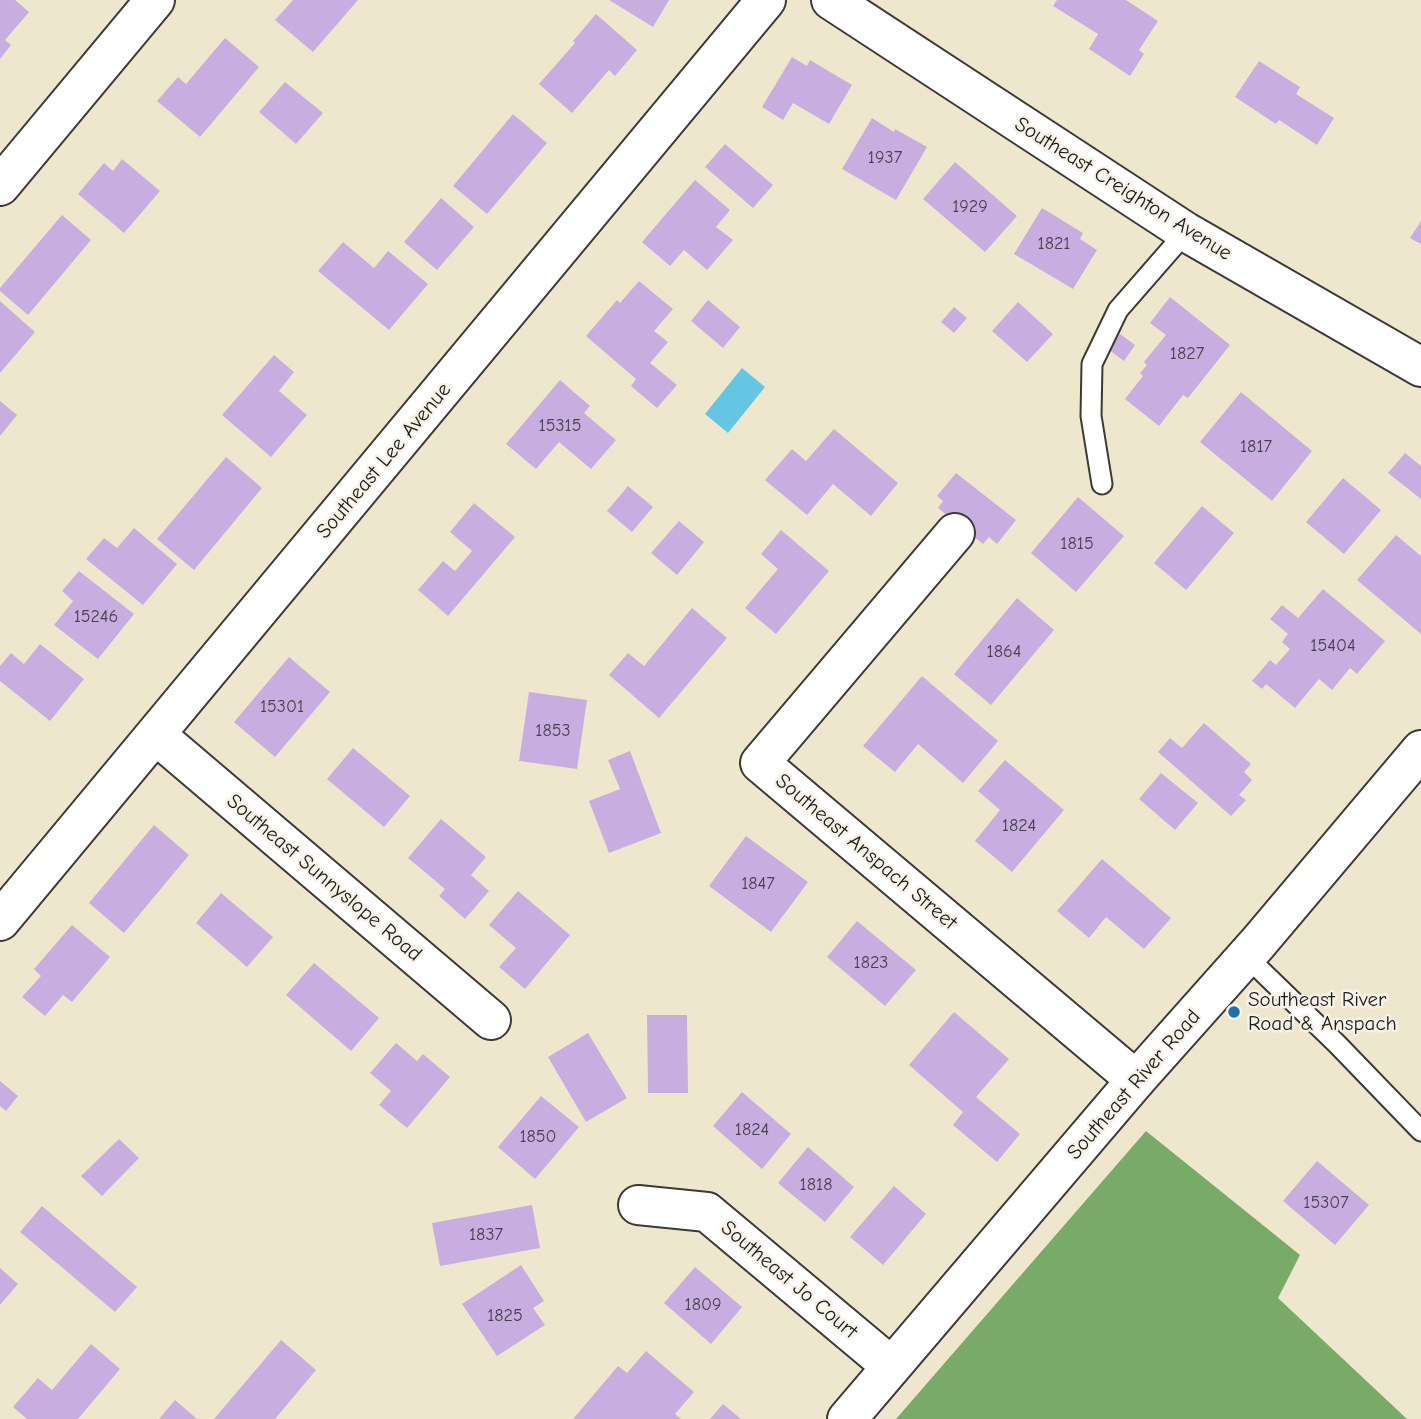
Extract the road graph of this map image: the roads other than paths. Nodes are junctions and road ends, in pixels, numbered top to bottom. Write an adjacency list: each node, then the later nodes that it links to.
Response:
1 (155, 0): 4 (street)
2 (766, 0): 9 (street, Southeast Lee Avenue)
3 (831, 0): 5 (street, Southeast Creighton Avenue)
4 (0, 186)
5 (1186, 232): 6 (street, Southeast Creighton Avenue); 7 (lane)
6 (1421, 367)
7 (1102, 484)
8 (955, 533): 14 (street, Southeast Anspach Street)
9 (156, 735): 11 (street, Southeast Lee Avenue); 13 (street, Southeast Sunnyslope Road)
10 (1421, 750): 12 (street, Southeast River Road)
11 (0, 921)
12 (1246, 956): 14 (street, Southeast River Road); 15 (lane)
13 (491, 1020)
14 (1136, 1080): 17 (street, Southeast River Road)
15 (1421, 1131)
16 (638, 1205): 17 (street, Southeast Jo Court)
17 (891, 1366): 18 (street, Southeast River Road)
18 (847, 1419)

